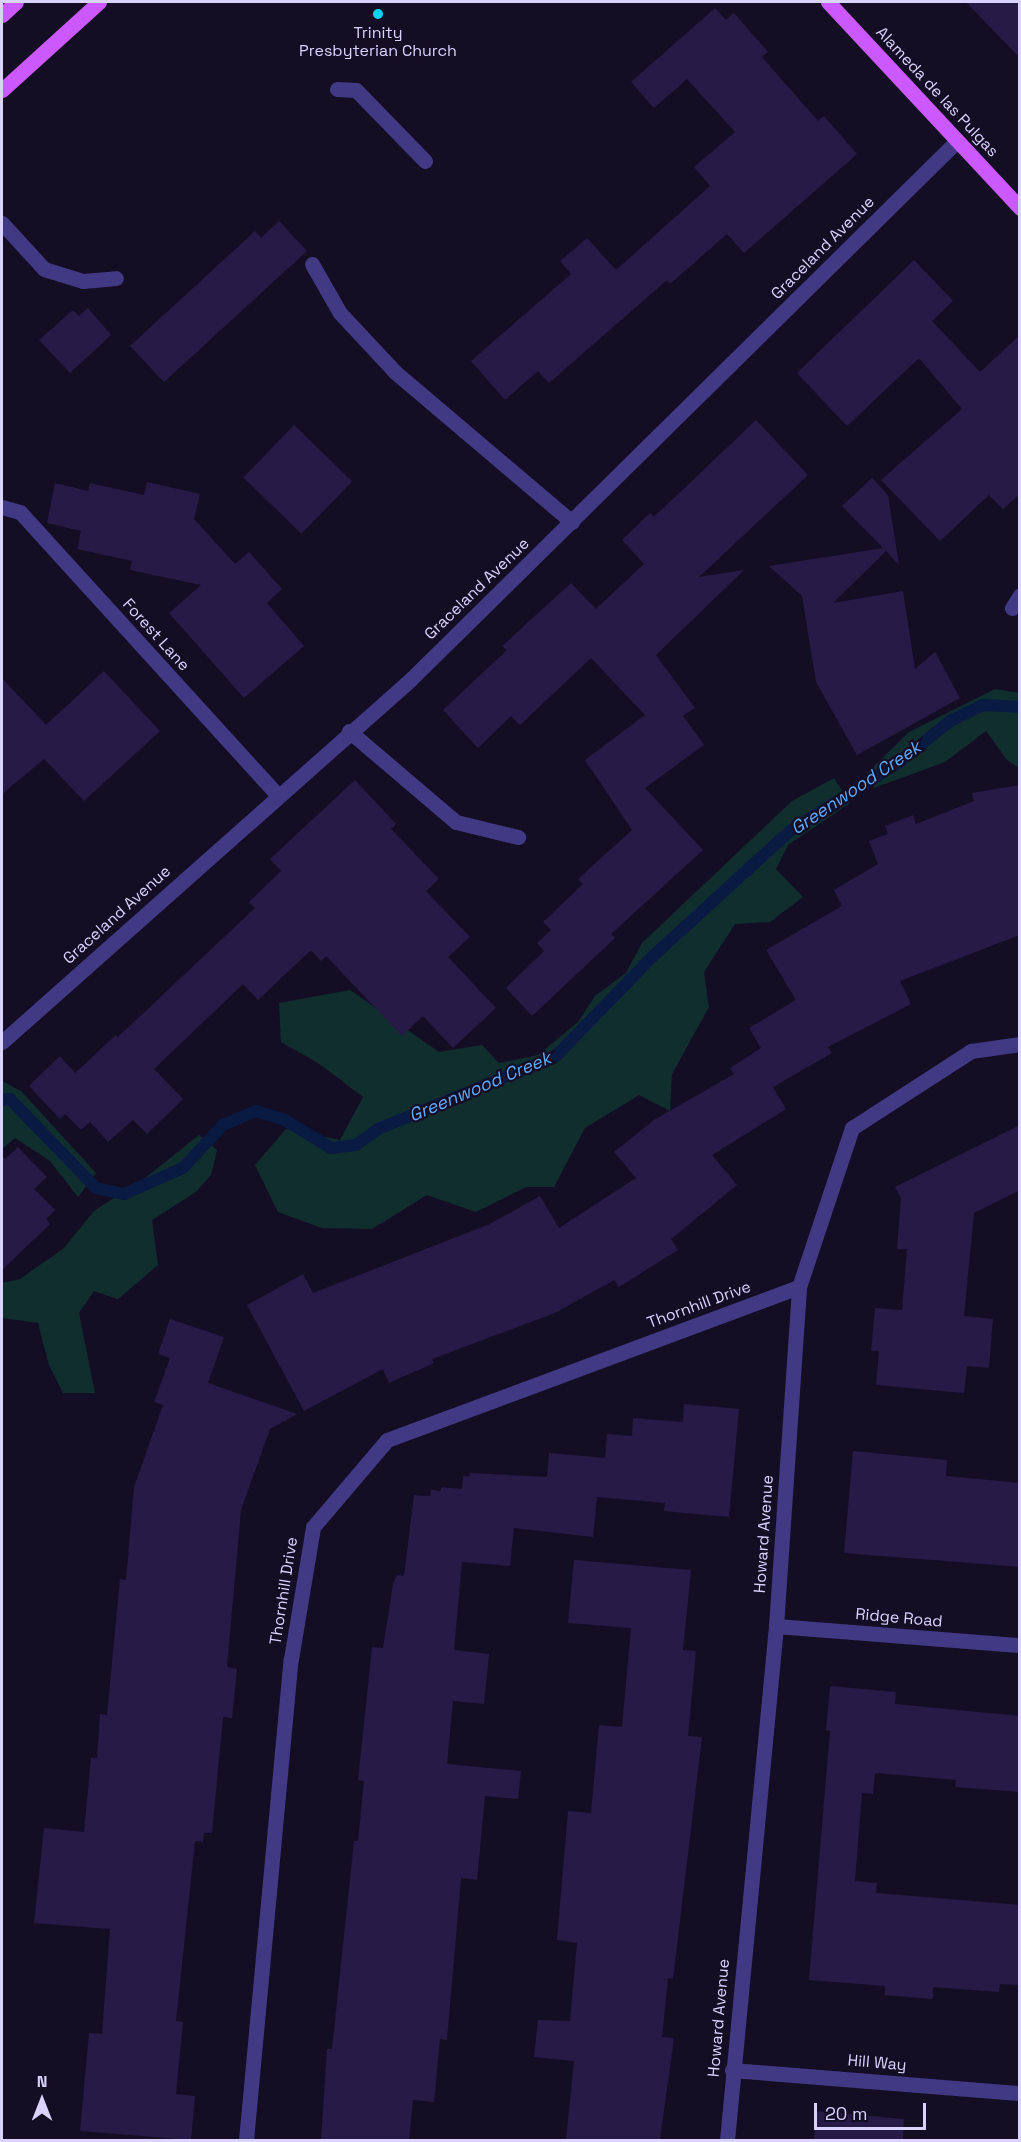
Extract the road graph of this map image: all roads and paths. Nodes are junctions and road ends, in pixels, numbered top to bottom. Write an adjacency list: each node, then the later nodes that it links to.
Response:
1 (16, 2): 4 (main road)
2 (99, 2): 6 (main road)
3 (828, 2): 7 (main road, Alameda de las Pulgas)
4 (2, 15)
5 (338, 89): 8 (street)
6 (2, 90)
7 (957, 141): 9 (main road, Alameda de las Pulgas); 14 (street, Graceland Avenue)
8 (425, 161)
9 (1020, 208)
10 (2, 223): 12 (street)
11 (312, 264): 14 (street)
12 (116, 278)
13 (2, 507): 16 (street, Forest Lane)
14 (572, 522): 15 (street, Graceland Avenue)
15 (349, 731): 16 (street, Graceland Avenue); 17 (street)
16 (278, 796): 18 (street, Graceland Avenue)
17 (518, 837)
18 (2, 1042)
19 (1020, 1044): 20 (street, Howard Avenue)
20 (799, 1287): 21 (street, Howard Avenue); 25 (street, Thornhill Drive)
21 (776, 1626): 22 (street, Ridge Road); 23 (street, Howard Avenue)
22 (1020, 1646)
23 (732, 2070): 24 (street, Hill Way); 26 (street, Howard Avenue)
24 (1020, 2093)
25 (246, 2140)
26 (727, 2140)

